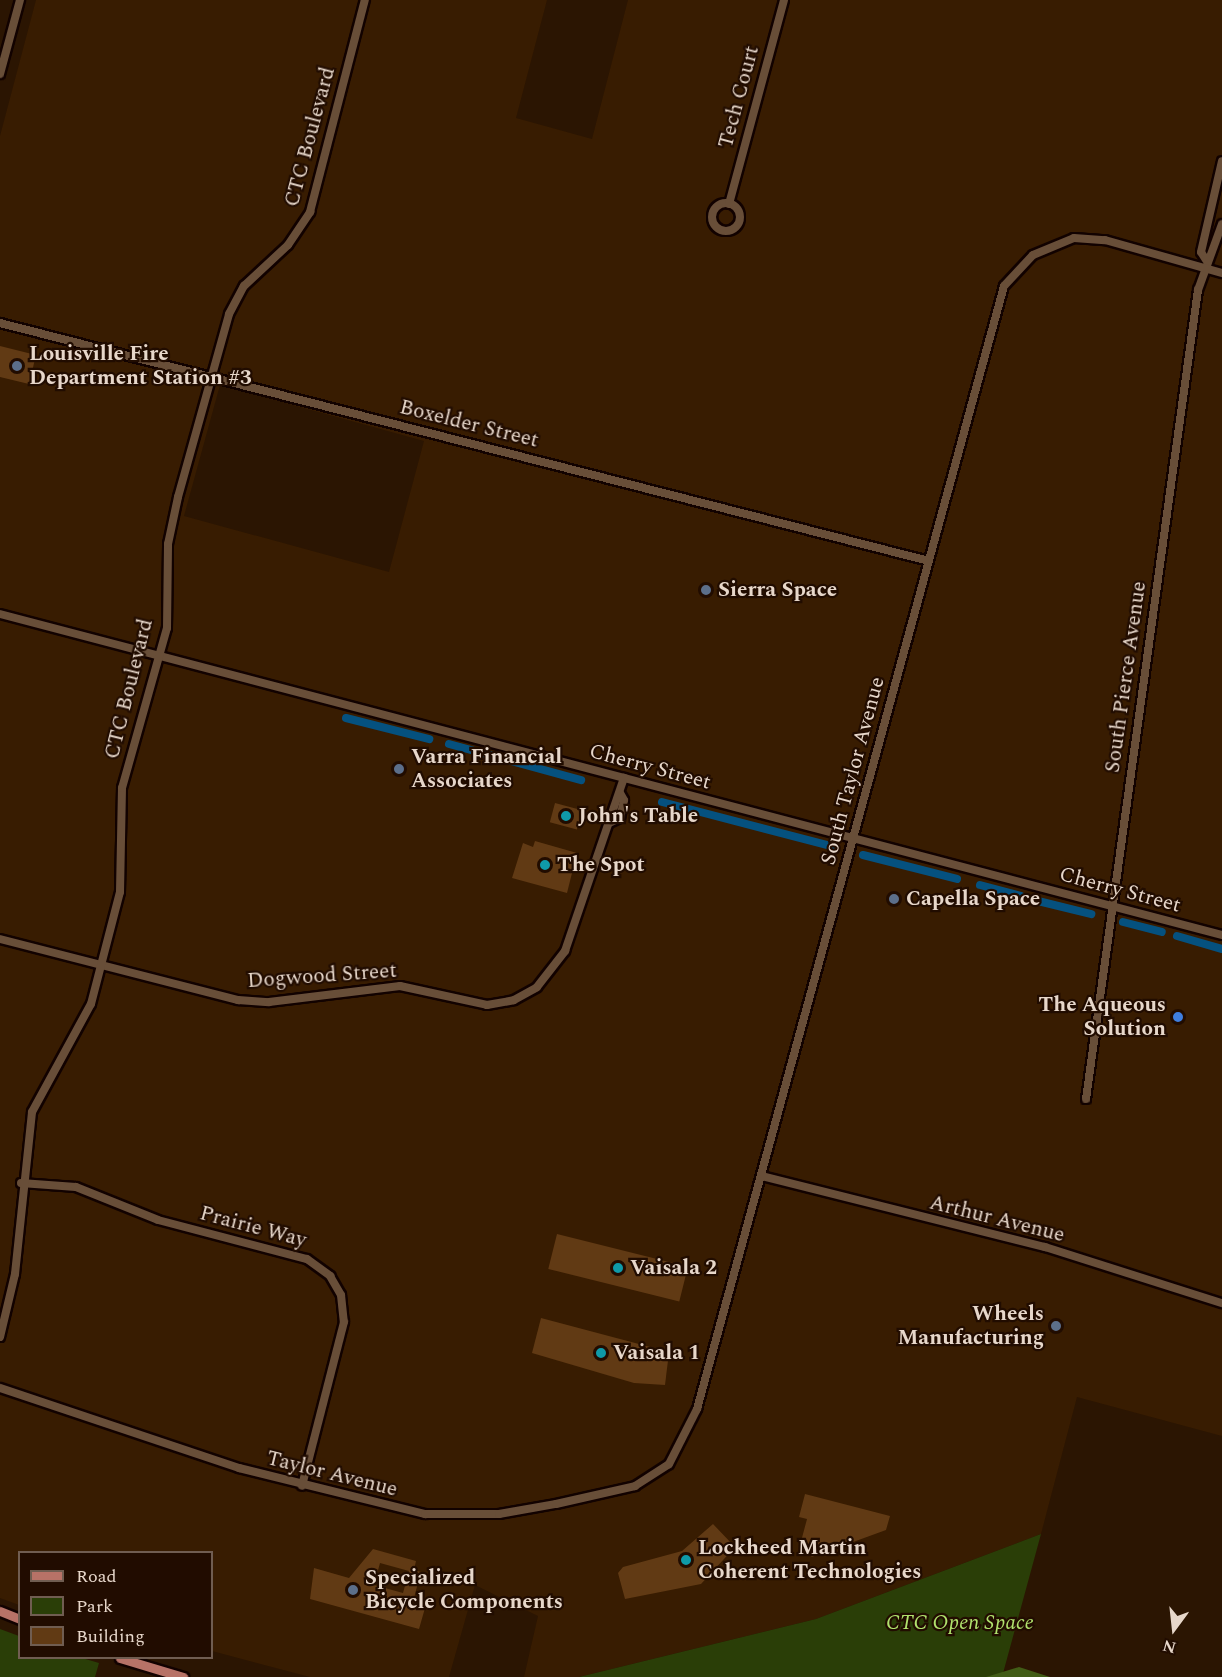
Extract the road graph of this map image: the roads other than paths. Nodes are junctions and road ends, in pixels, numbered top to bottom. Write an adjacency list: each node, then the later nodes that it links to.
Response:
1 (20, 0): 4 (street)
2 (365, 0): 11 (street, CTC Boulevard)
3 (784, 0): 6 (street, Tech Court)
4 (0, 74)
5 (1222, 161): 8 (street, South Pierce Avenue)
6 (729, 204)
7 (1222, 224): 8 (street, South Pierce Avenue)
8 (1205, 264): 9 (street, South Taylor Avenue); 12 (street, South Taylor Avenue); 17 (street, South Pierce Avenue)
9 (1222, 273)
10 (0, 323): 11 (street, Boxelder Street)
11 (212, 377): 12 (street, Boxelder Street); 14 (street, CTC Boulevard)
12 (929, 561): 16 (street, South Taylor Avenue)
13 (0, 614): 14 (street, Cherry Street)
14 (160, 656): 15 (street, Cherry Street); 20 (street, CTC Boulevard)
15 (624, 778): 16 (street, Cherry Street); 20 (street, Dogwood Street)
16 (854, 840): 17 (street, Cherry Street); 22 (street, South Taylor Avenue)
17 (1112, 907): 18 (street, Cherry Street); 21 (street, South Pierce Avenue)
18 (1222, 936)
19 (0, 939): 20 (street, Dogwood Street)
20 (101, 966): 23 (street, CTC Boulevard)
21 (1086, 1099)
22 (762, 1176): 24 (street, Arthur Avenue); 27 (street, South Taylor Avenue)
23 (21, 1183): 25 (street, CTC Boulevard); 28 (street, Prairie Way)
24 (1222, 1303)
25 (0, 1337)
26 (0, 1388): 28 (street, Taylor Avenue)
27 (661, 1471): 28 (street, Taylor Avenue)
28 (302, 1486)
29 (0, 1611): 30 (main road)
30 (18, 1618)
31 (123, 1659): 32 (main road)
32 (183, 1677)

